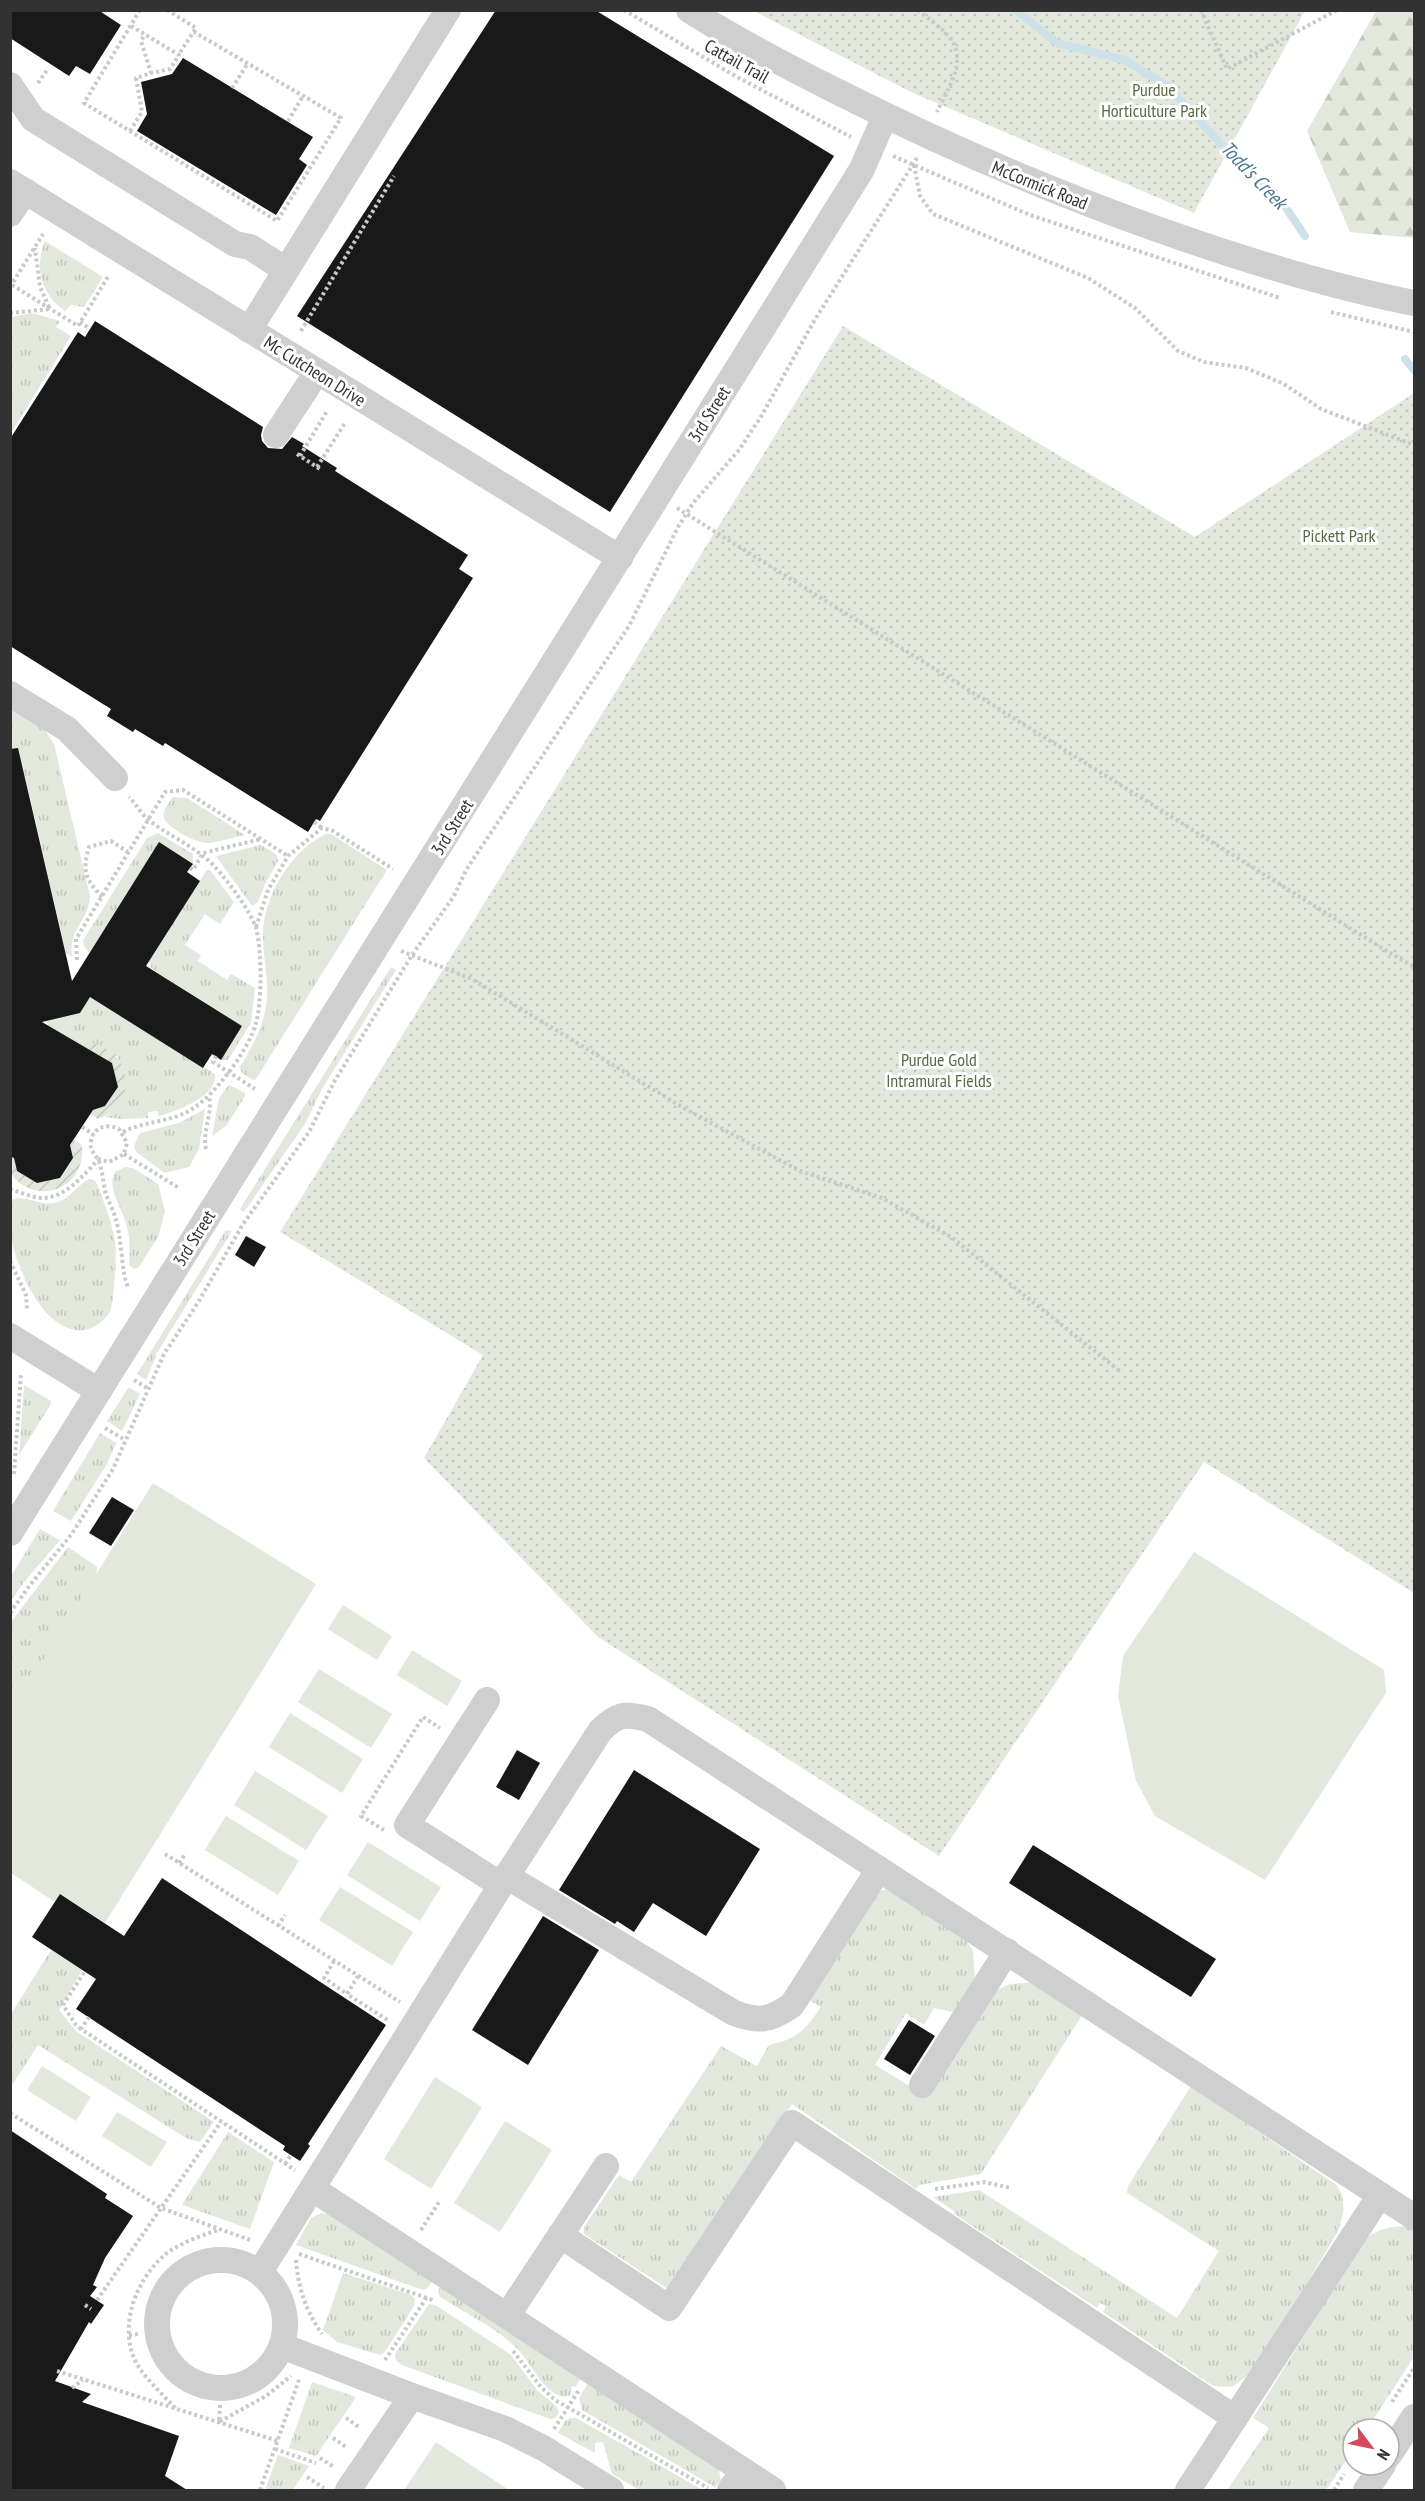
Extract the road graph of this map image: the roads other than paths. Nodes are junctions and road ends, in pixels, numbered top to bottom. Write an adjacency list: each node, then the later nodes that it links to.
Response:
1 (448, 10): 7 (street)
2 (689, 10): 4 (street, McCormick Road)
3 (10, 85): 7 (street)
4 (885, 116): 8 (street, McCormick Road); 12 (street, 3rd Street)
5 (18, 186): 6 (street); 9 (street, Mc Cutcheon Drive)
6 (10, 214)
7 (286, 270): 9 (street)
8 (1414, 303)
9 (249, 330): 10 (street, Mc Cutcheon Drive)
10 (317, 372): 11 (street); 12 (street, Mc Cutcheon Drive)
11 (276, 435)
12 (620, 558): 16 (street, 3rd Street)
13 (10, 693): 14 (street)
14 (115, 778)
15 (10, 1336): 16 (street)
16 (99, 1391): 17 (street, 3rd Street)
17 (10, 1533)
18 (487, 1700): 20 (street)
19 (879, 1869): 20 (street); 20 (street); 21 (street)
20 (504, 1881): 24 (street)
21 (1007, 1951): 22 (street); 25 (street)
22 (922, 2085)
23 (606, 2166): 27 (street)
24 (307, 2181): 28 (street); 29 (street)
25 (1380, 2195): 26 (street); 33 (street)
26 (1414, 2217)
27 (560, 2235): 29 (street); 33 (street)
28 (260, 2272): 30 (street); 30 (street)
29 (507, 2316): 36 (street)
30 (282, 2346): 31 (street)
31 (412, 2396): 37 (street); 38 (street)
32 (1414, 2417): 34 (street)
33 (1236, 2418): 40 (street)
34 (1401, 2437)
35 (1375, 2477): 41 (street)
36 (736, 2481): 39 (street)
37 (348, 2490)
38 (610, 2490)
39 (773, 2490)
40 (1188, 2490)
41 (1366, 2490)

